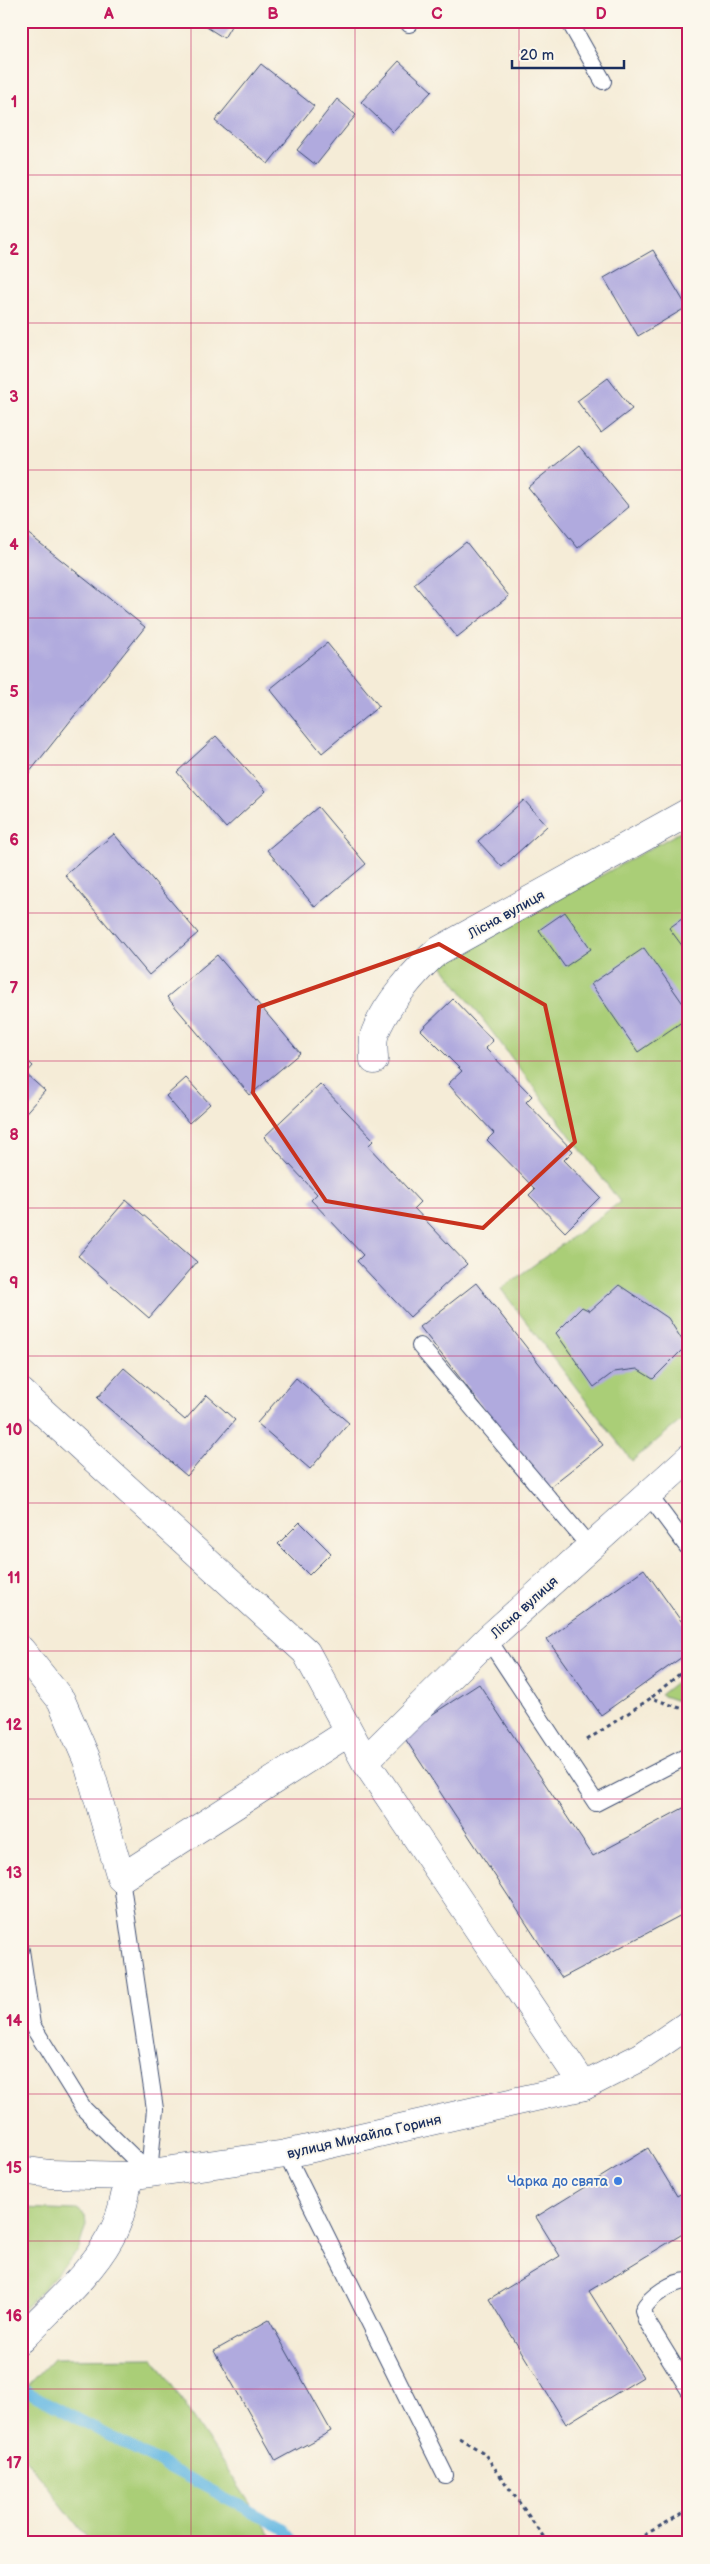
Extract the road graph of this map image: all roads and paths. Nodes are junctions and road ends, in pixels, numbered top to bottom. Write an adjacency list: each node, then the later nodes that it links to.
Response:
1 (569, 21): 2 (lane)
2 (603, 81)
3 (689, 812): 4 (street, Лісна вулиця)
4 (374, 1060)
5 (420, 1346): 9 (lane)
6 (21, 1392): 16 (street)
7 (689, 1458): 8 (street, Лісна вулиця)
8 (648, 1494): 9 (street, Лісна вулиця); 10 (lane)
9 (590, 1546): 11 (street, Лісна вулиця)
10 (689, 1549)
11 (488, 1639): 17 (lane); 19 (street, Лісна вулиця)
12 (21, 1650): 20 (street)
13 (689, 1666): 14 (path)
14 (651, 1698): 15 (path); 17 (path)
15 (689, 1711)
16 (349, 1732): 19 (street); 20 (street)
17 (565, 1755): 18 (lane)
18 (689, 1755)
19 (365, 1761): 23 (street)
20 (121, 1878): 26 (lane)
21 (21, 1950): 26 (lane)
22 (689, 2024): 23 (street, вулиця Михайла Гориня)
23 (584, 2086): 24 (street, вулиця Михайла Гориня)
24 (286, 2154): 26 (street, вулиця Михайла Гориня); 30 (lane)
25 (21, 2170): 26 (street, вулиця Михайла Гориня)
26 (139, 2174): 28 (street)
27 (689, 2281): 29 (lane)
28 (21, 2339)
29 (689, 2390)
30 (411, 2409): 31 (lane); 33 (path)
31 (446, 2476)
32 (689, 2510): 34 (path)
33 (548, 2543)
34 (630, 2543)

